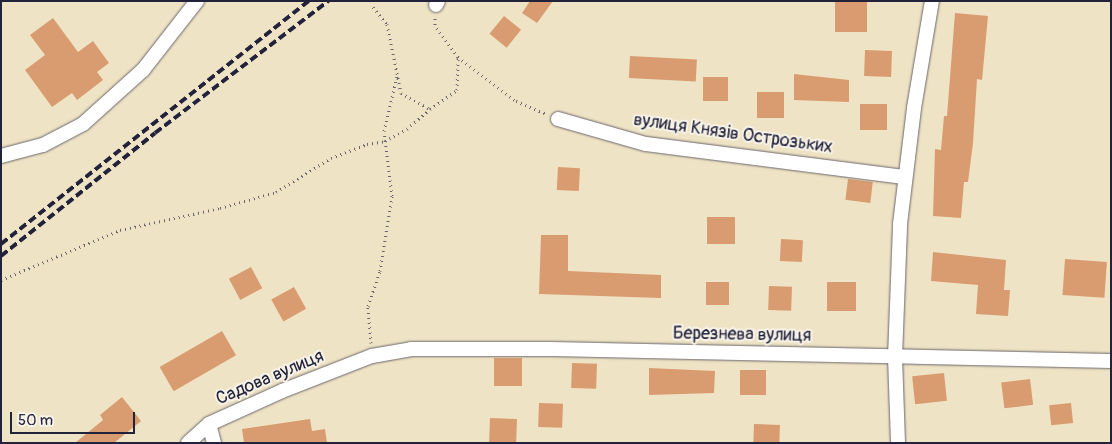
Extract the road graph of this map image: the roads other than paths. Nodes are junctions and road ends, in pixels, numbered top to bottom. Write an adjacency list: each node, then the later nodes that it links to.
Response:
1 (197, 1): 4 (street)
2 (932, 1): 5 (street)
3 (558, 119): 5 (street, вулиця Князів Острозьких)
4 (1, 156)
5 (904, 177): 7 (street)
6 (372, 356): 7 (street, Березнева вулиця); 9 (street, Садова вулиця)
7 (895, 357): 8 (street, Березнева вулиця); 12 (street)
8 (1111, 361)
9 (209, 424): 10 (street, Садова вулиця); 11 (street)
10 (188, 443)
11 (214, 443)
12 (898, 443)

